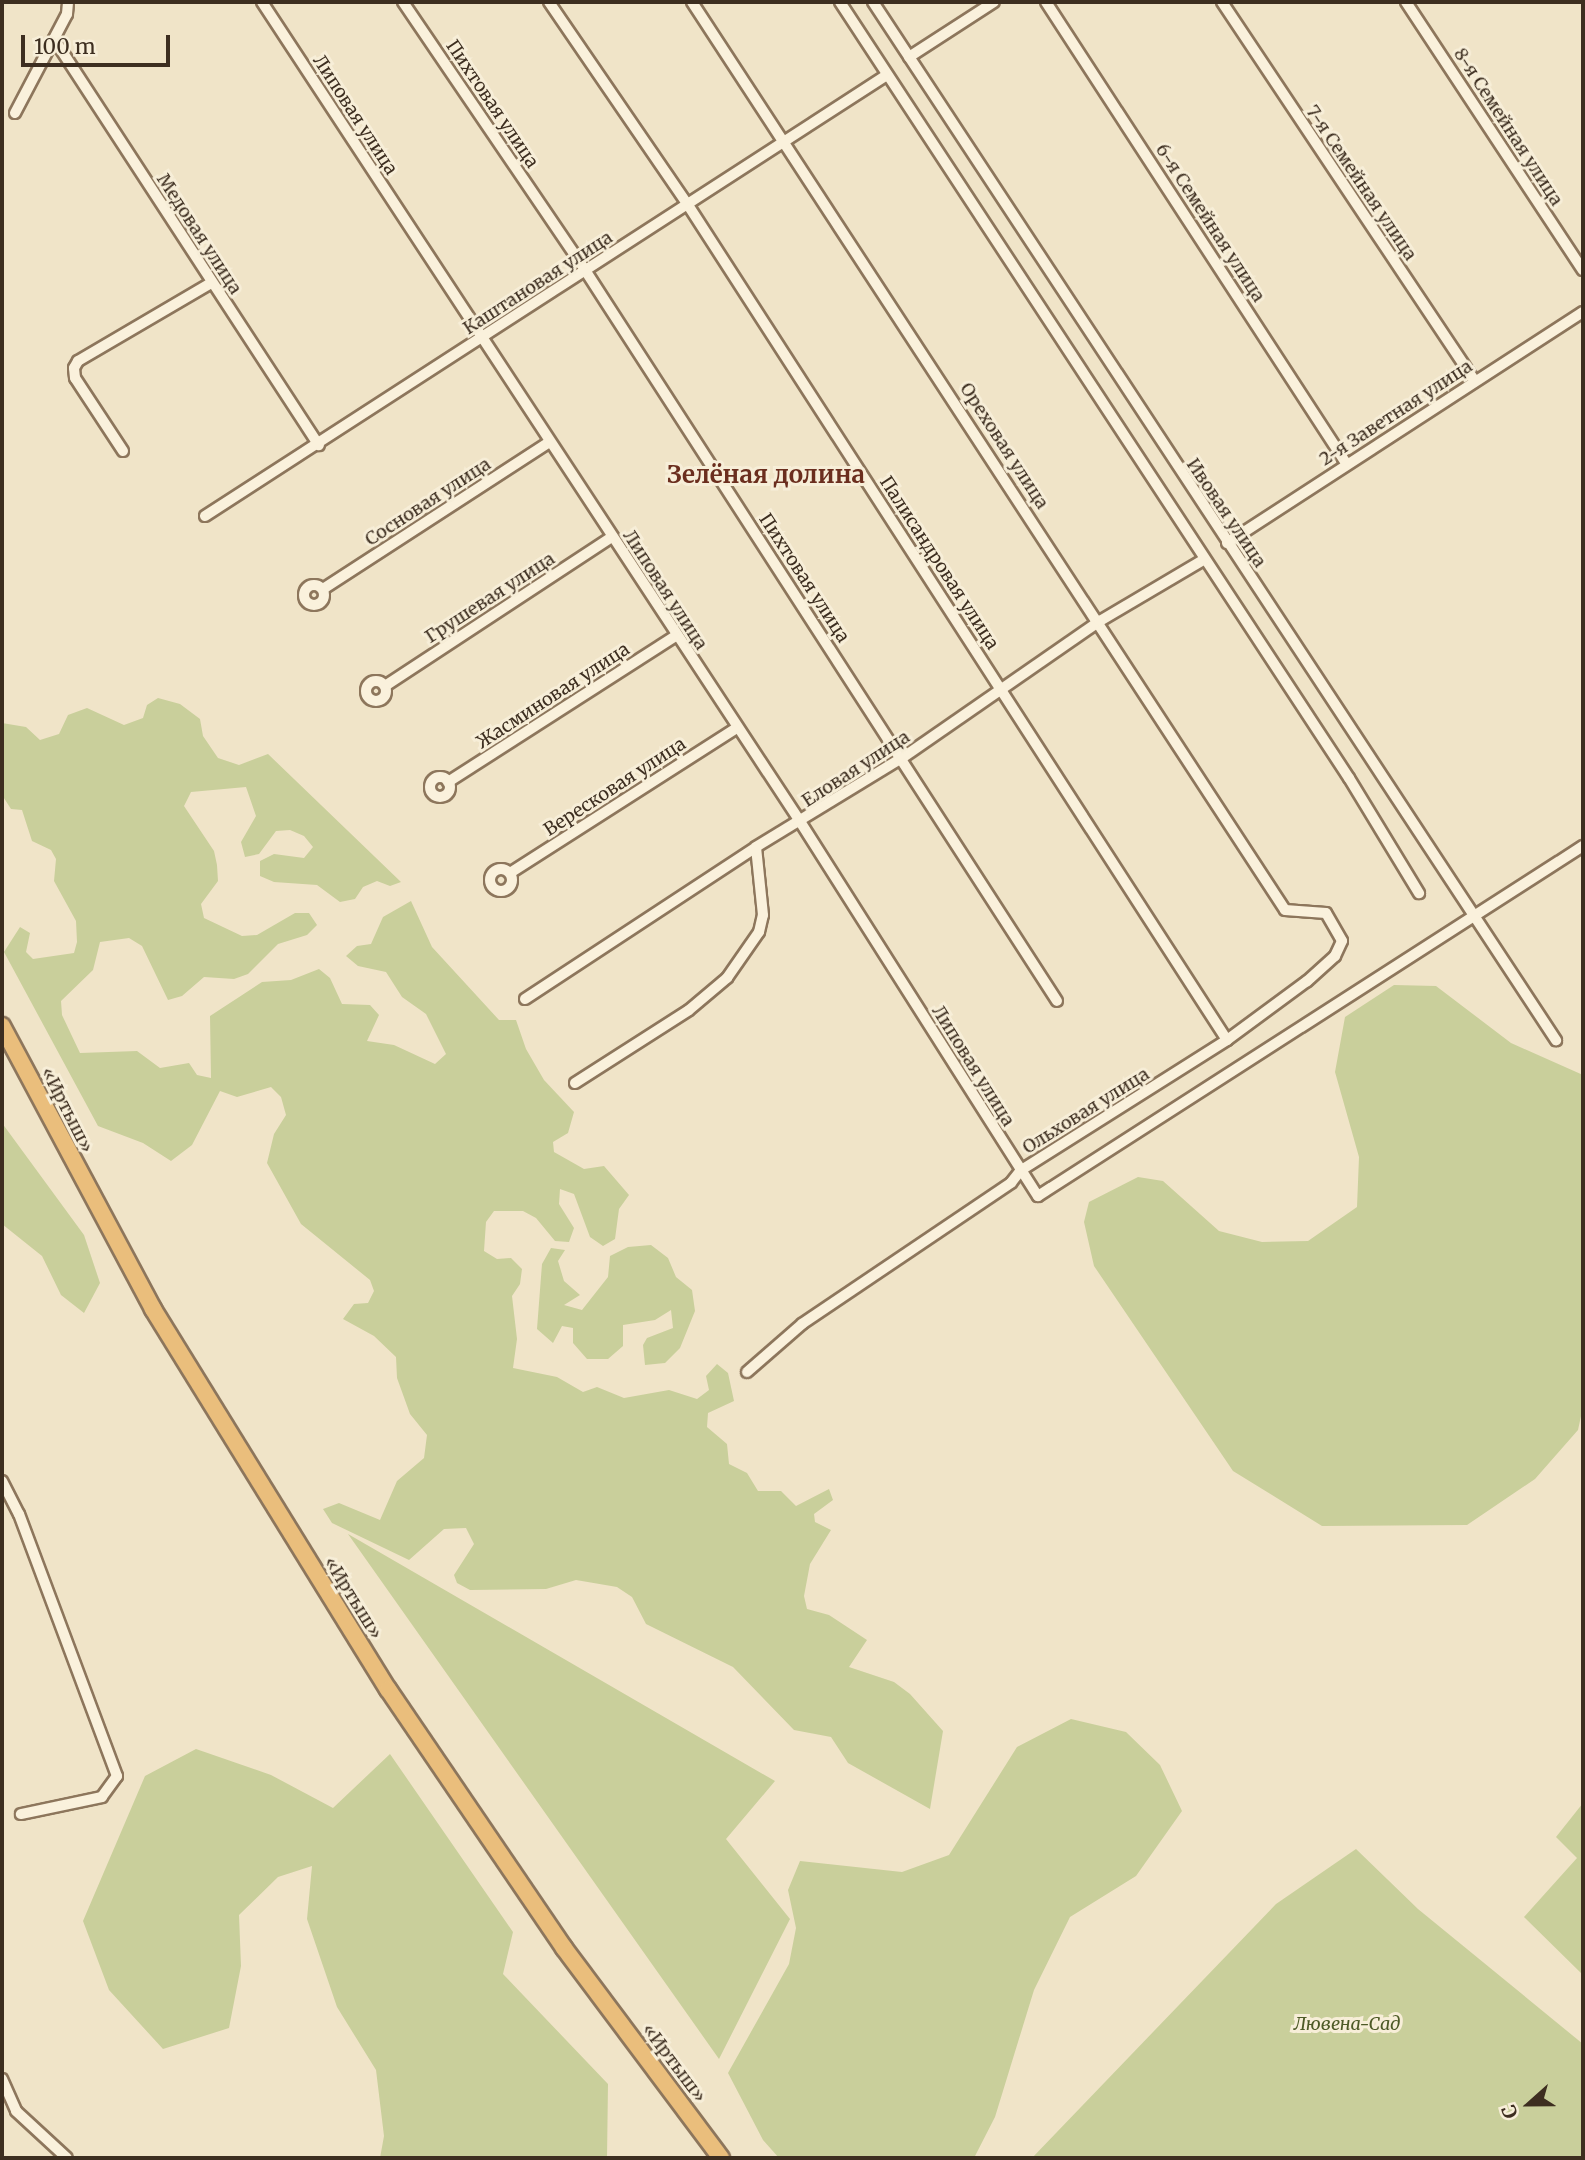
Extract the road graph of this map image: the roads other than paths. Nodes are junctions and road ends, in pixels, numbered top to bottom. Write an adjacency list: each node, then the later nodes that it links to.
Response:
1 (68, 2): 12 (street)
2 (262, 2): 22 (street, Липовая улица)
3 (403, 2): 18 (street, Пихтовая улица)
4 (549, 2): 17 (street, Палисандровая улица)
5 (692, 2): 16 (street, Ореховая улица)
6 (840, 2): 14 (street)
7 (873, 2): 13 (street, Ивовая улица)
8 (995, 2): 13 (street)
9 (1046, 2): 27 (street, 6-я Семейная улица)
10 (1222, 2): 23 (street, 7-я Семейная улица)
11 (1406, 2): 19 (street, 8-я Семейная улица)
12 (54, 39): 15 (street); 20 (street, Медовая улица)
13 (909, 57): 30 (street, Ивовая улица)
14 (887, 75): 16 (street, Каштановая улица); 31 (street)
15 (15, 113)
16 (787, 142): 17 (street, Каштановая улица); 33 (street, Ореховая улица)
17 (688, 205): 18 (street, Каштановая улица); 36 (street, Палисандровая улица)
18 (585, 270): 22 (street, Каштановая улица); 38 (street, Пихтовая улица)
19 (1583, 270)
20 (211, 283): 25 (street, Медовая улица); 26 (street)
21 (1583, 312): 23 (street, 2-я Заветная улица)
22 (482, 337): 24 (street, Липовая улица); 25 (street, Каштановая улица)
23 (1475, 381): 27 (street, 2-я Заветная улица)
24 (549, 442): 29 (street, Липовая улица); 32 (street, Сосновая улица)
25 (319, 445): 28 (street, Каштановая улица)
26 (123, 451)
27 (1346, 463): 30 (street, 2-я Заветная улица)
28 (205, 516)
29 (611, 537): 34 (street, Липовая улица); 35 (street, Грушевая улица)
30 (1227, 543): 46 (street, Ивовая улица)
31 (1203, 560): 33 (street, Еловая улица); 44 (street)
32 (323, 589)
33 (1100, 621): 36 (street, Еловая улица); 45 (street, Ореховая улица)
34 (675, 636): 37 (street, Липовая улица); 39 (street, Жасминовая улица)
35 (385, 686)
36 (1003, 689): 38 (street, Еловая улица); 50 (street, Палисандровая улица)
37 (737, 728): 40 (street, Липовая улица); 43 (street, Вересковая улица)
38 (902, 758): 40 (street, Еловая улица); 48 (street, Пихтовая улица)
39 (448, 782)
40 (801, 823): 42 (street, Еловая улица); 53 (street, Липовая улица)
41 (1583, 846): 46 (street)
42 (756, 847): 47 (street, Еловая улица); 52 (street)
43 (510, 873)
44 (1419, 893)
45 (1286, 910): 50 (street, Ольховая улица)
46 (1472, 915): 51 (street, Ивовая улица); 53 (street, Липовая улица)
47 (524, 999)
48 (1057, 1001)
49 (2, 1026): 59 (highway, «Иртыш»)
50 (1227, 1040): 53 (street, Ольховая улица)
51 (1556, 1040)
52 (575, 1083)
53 (1021, 1170): 54 (street, Ольховая улица)
54 (747, 1372)
55 (2, 1481): 56 (street)
56 (21, 1814)
57 (2, 2079): 58 (street)
58 (67, 2158)
59 (722, 2158)

